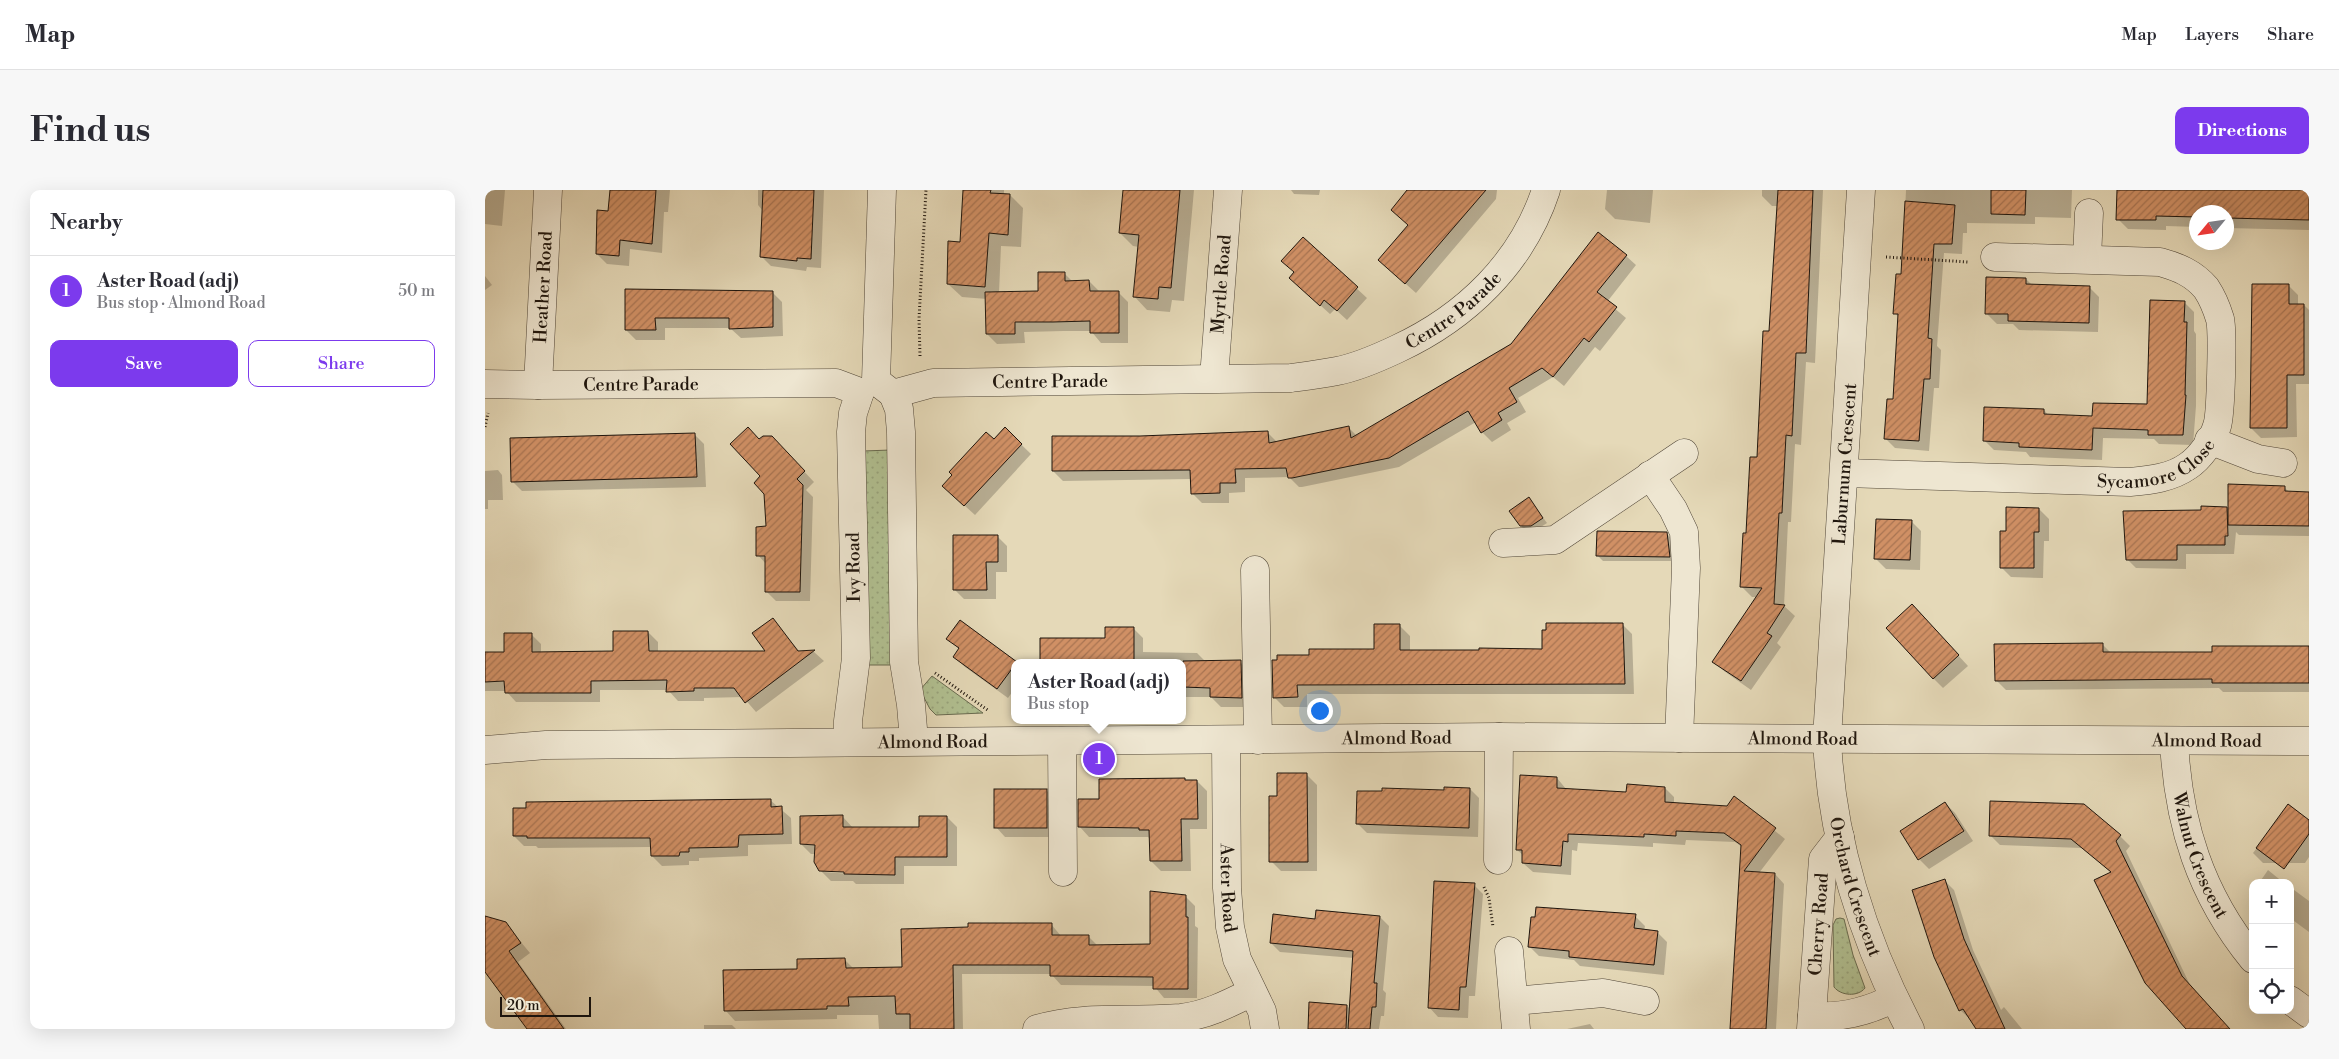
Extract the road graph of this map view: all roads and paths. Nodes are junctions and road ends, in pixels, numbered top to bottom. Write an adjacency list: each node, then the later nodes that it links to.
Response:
1 (548, 190): 13 (street, Heather Road)
2 (882, 190): 14 (street, Ivy Road)
3 (926, 190): 11 (path)
4 (1228, 190): 12 (street, Myrtle Road)
5 (1546, 190): 12 (street, Centre Parade)
6 (1861, 190): 20 (street, Laburnum Crescent)
7 (2089, 214): 10 (street)
8 (1881, 257): 9 (path)
9 (1995, 257): 10 (street, Sycamore Close)
10 (2087, 259): 17 (street, Sycamore Close)
11 (920, 364)
12 (1214, 378): 14 (street, Centre Parade)
13 (538, 385): 14 (street, Centre Parade); 15 (street, Centre Parade)
14 (876, 389): 31 (street, Ivy Road); 35 (street, Ivy Road)
15 (487, 397): 16 (path)
16 (485, 427)
17 (2209, 440): 19 (street); 20 (street, Sycamore Close)
18 (1684, 454): 21 (street)
19 (2283, 463)
20 (1845, 473): 28 (street, Laburnum Crescent)
21 (1650, 475): 22 (street); 27 (street)
22 (1503, 543)
23 (1255, 570): 30 (street)
24 (927, 667): 25 (path)
25 (992, 713)
26 (1499, 737): 27 (street, Almond Road); 30 (street, Almond Road); 38 (street)
27 (1679, 738): 28 (street, Almond Road)
28 (1827, 738): 33 (street, Almond Road); 37 (street, Orchard Crescent)
29 (1226, 740): 30 (street, Almond Road); 32 (street, Almond Road); 42 (street, Aster Road)
30 (1258, 740)
31 (914, 741): 32 (street, Almond Road); 35 (street, Almond Road)
32 (1062, 741): 39 (street)
33 (2174, 741): 34 (street, Almond Road); 41 (street, Walnut Crescent)
34 (2309, 741)
35 (848, 742): 36 (street, Almond Road)
36 (485, 750)
37 (1839, 837): 43 (street, Orchard Crescent); 48 (street, Cherry Road)
38 (1498, 860)
39 (1063, 872)
40 (1509, 951): 44 (street)
41 (2249, 953)
42 (1253, 992): 49 (street); 50 (street, Aster Road)
43 (1894, 998): 48 (street, Cherry Road); 52 (street, Orchard Crescent)
44 (1513, 1001): 45 (street); 51 (street)
45 (1645, 1001)
46 (2294, 1003): 47 (street)
47 (2309, 1014)
48 (1812, 1023)
49 (1037, 1029)
50 (1265, 1029)
51 (1516, 1029)
52 (1909, 1029)

